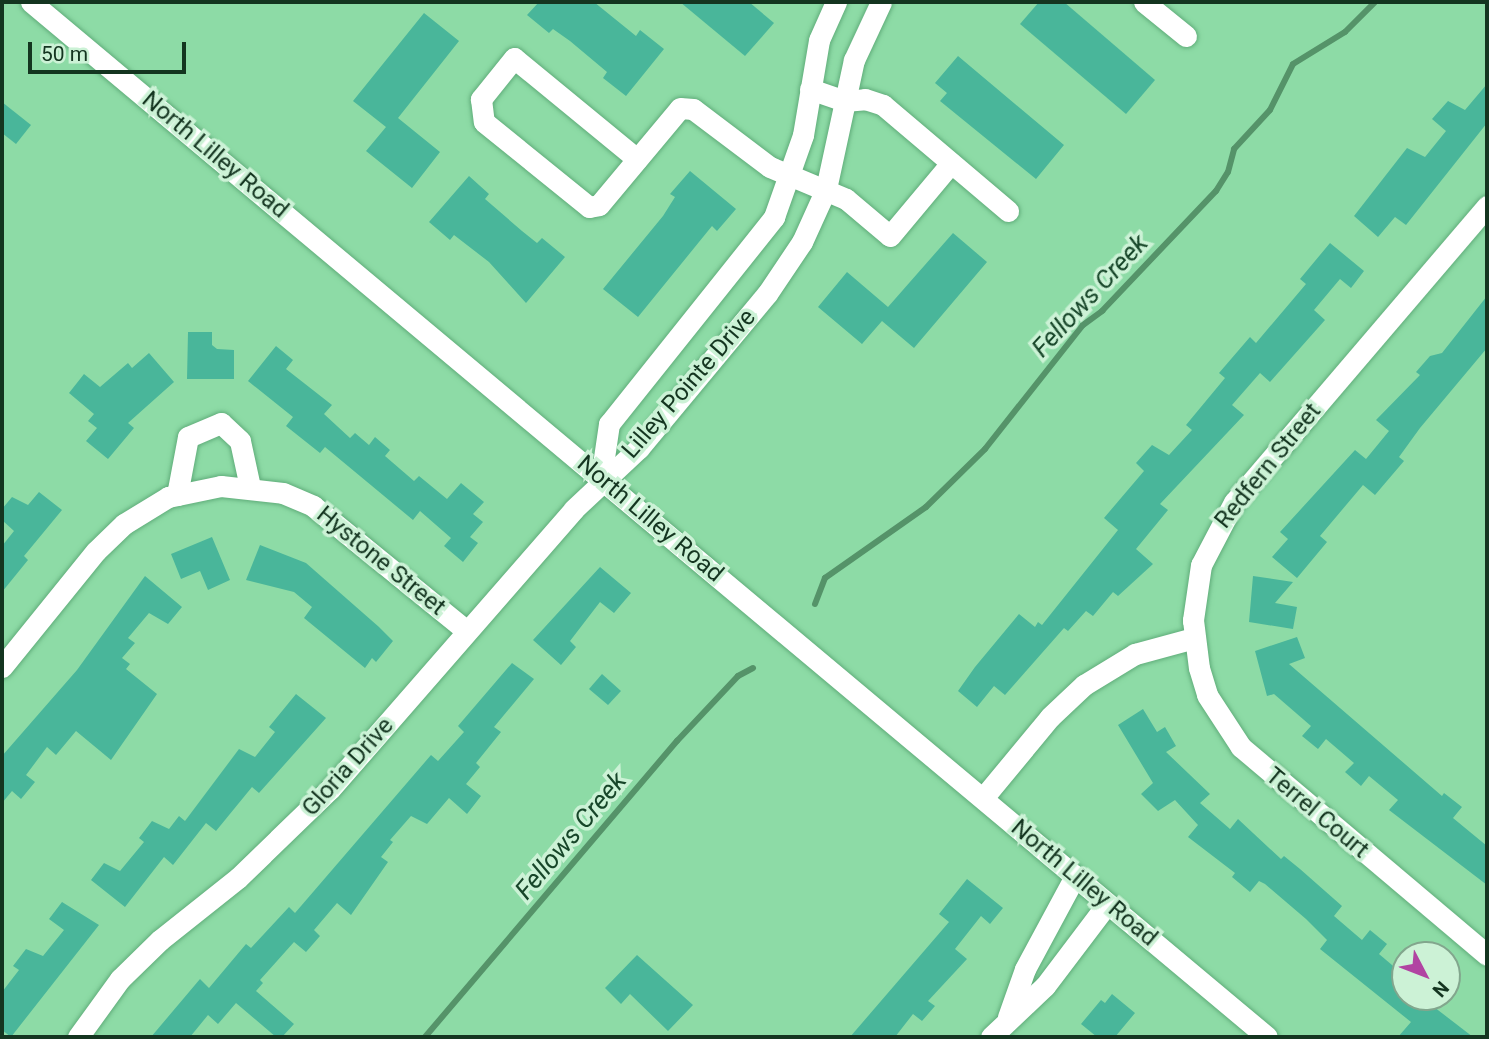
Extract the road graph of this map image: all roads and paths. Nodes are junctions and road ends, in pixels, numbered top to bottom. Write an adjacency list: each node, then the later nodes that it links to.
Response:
1 (31, 2): 14 (street, North Lilley Road)
2 (836, 2): 6 (street, Lilley Pointe Drive)
3 (881, 2): 7 (street, Lilley Pointe Drive)
4 (1144, 2): 5 (street)
5 (1186, 36)
6 (810, 89): 7 (street); 10 (street, Lilley Pointe Drive)
7 (844, 101): 9 (street); 11 (street, Lilley Pointe Drive)
8 (638, 159): 8 (street); 10 (street)
9 (951, 163): 11 (street); 13 (street)
10 (791, 176): 11 (street); 14 (street, Lilley Pointe Drive)
11 (826, 189): 14 (street, Lilley Pointe Drive)
12 (1487, 206): 18 (street, Redfern Street)
13 (1008, 211)
14 (601, 478): 17 (street, Gloria Drive); 20 (street, North Lilley Road)
15 (250, 487): 16 (street, Hystone Street); 16 (street); 17 (street, Hystone Street)
16 (177, 495): 19 (street, Hystone Street)
17 (467, 631): 25 (street, Gloria Drive)
18 (1194, 638): 20 (street); 23 (street, Terrel Court)
19 (2, 667)
20 (983, 798): 21 (street, North Lilley Road)
21 (1075, 876): 22 (street, North Lilley Road); 24 (street)
22 (1107, 904): 24 (street); 27 (street, North Lilley Road)
23 (1487, 956)
24 (1007, 1019): 26 (street)
25 (78, 1037)
26 (991, 1037)
27 (1267, 1037)

